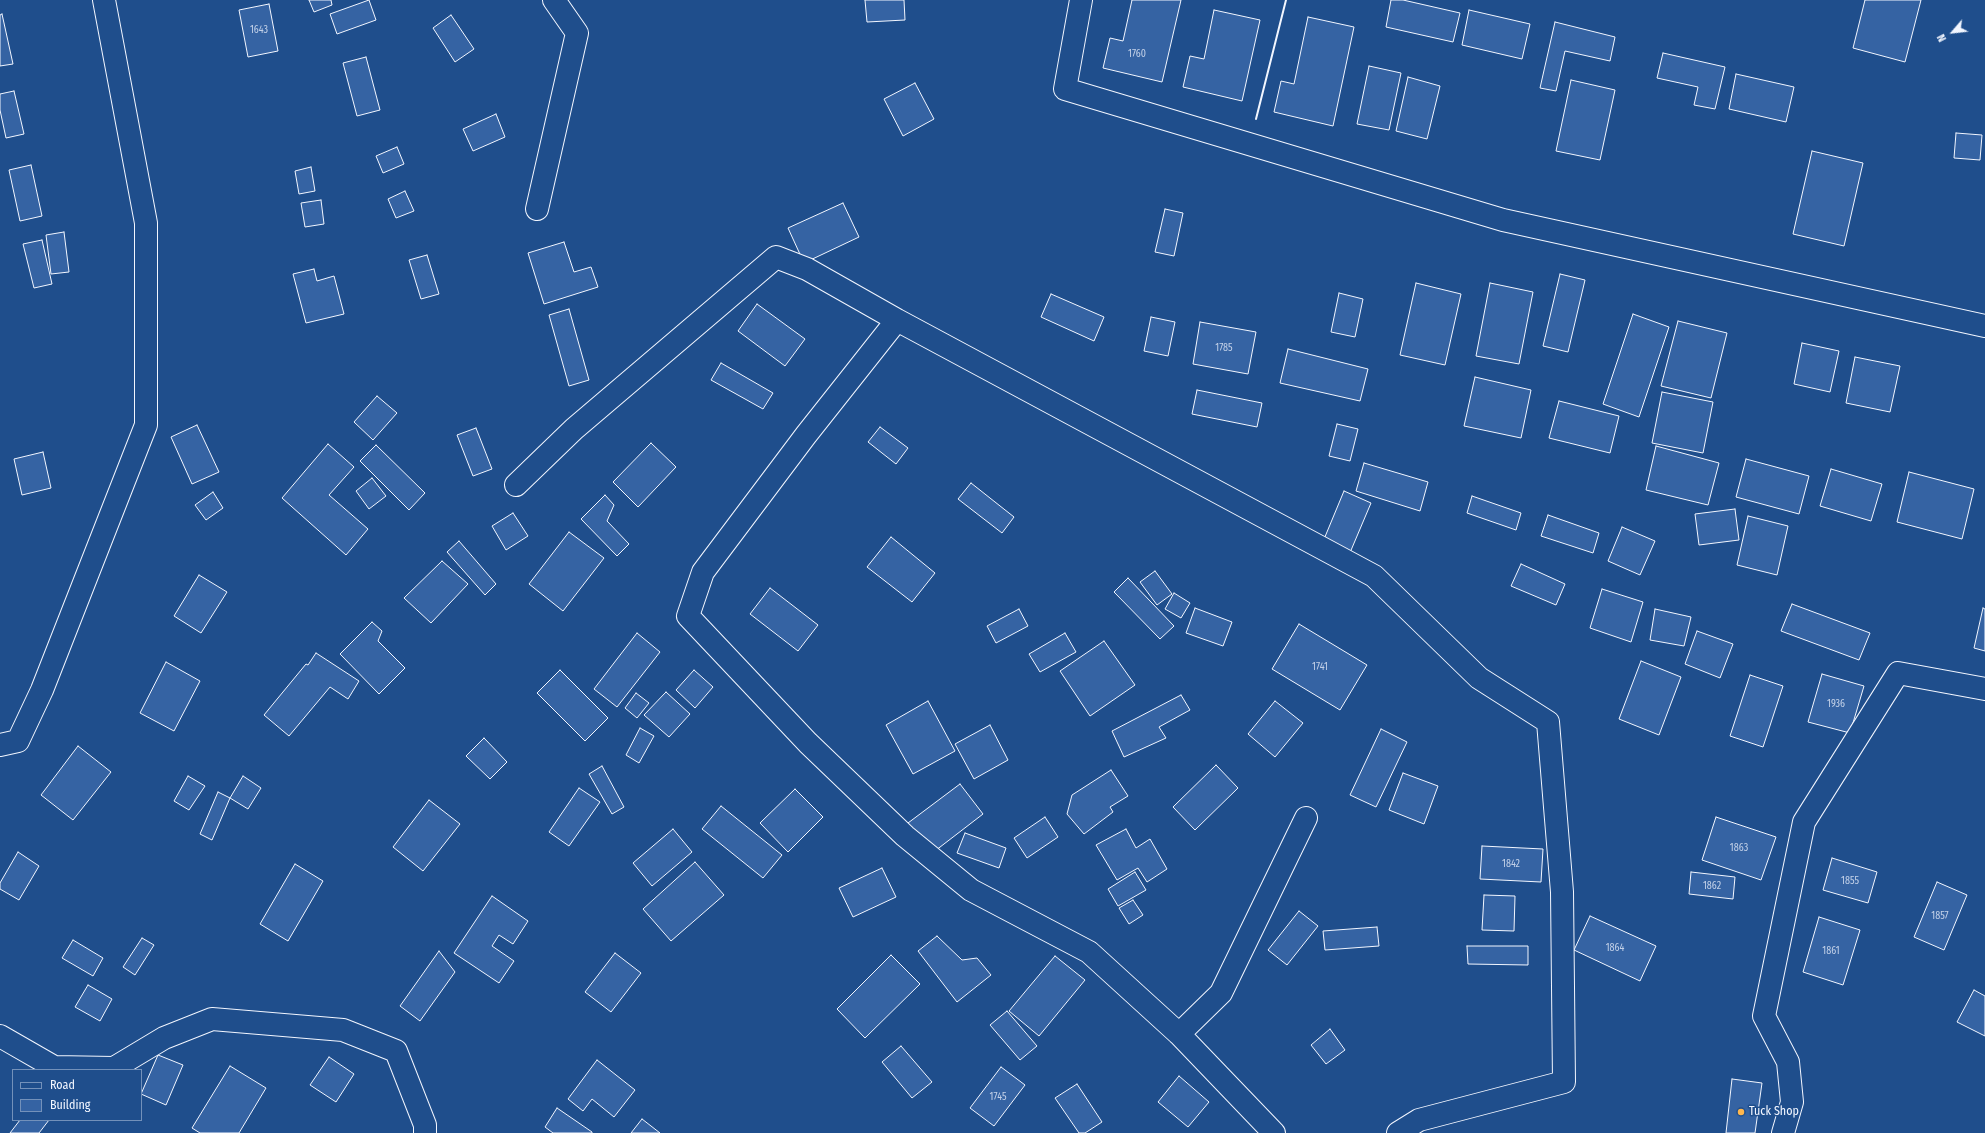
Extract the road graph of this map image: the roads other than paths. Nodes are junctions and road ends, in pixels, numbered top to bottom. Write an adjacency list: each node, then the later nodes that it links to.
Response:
1 (104, 0): 9 (street)
2 (554, 0): 4 (street)
3 (1081, 0): 6 (street)
4 (537, 209)
5 (897, 320): 7 (street); 11 (street); 15 (street)
6 (1985, 326)
7 (516, 485)
8 (1985, 689): 16 (street)
9 (0, 745)
10 (1306, 818): 11 (street)
11 (1179, 1034): 14 (street)
12 (0, 1036): 13 (street)
13 (425, 1133)
14 (1274, 1133)
15 (1398, 1133)
16 (1783, 1133)

